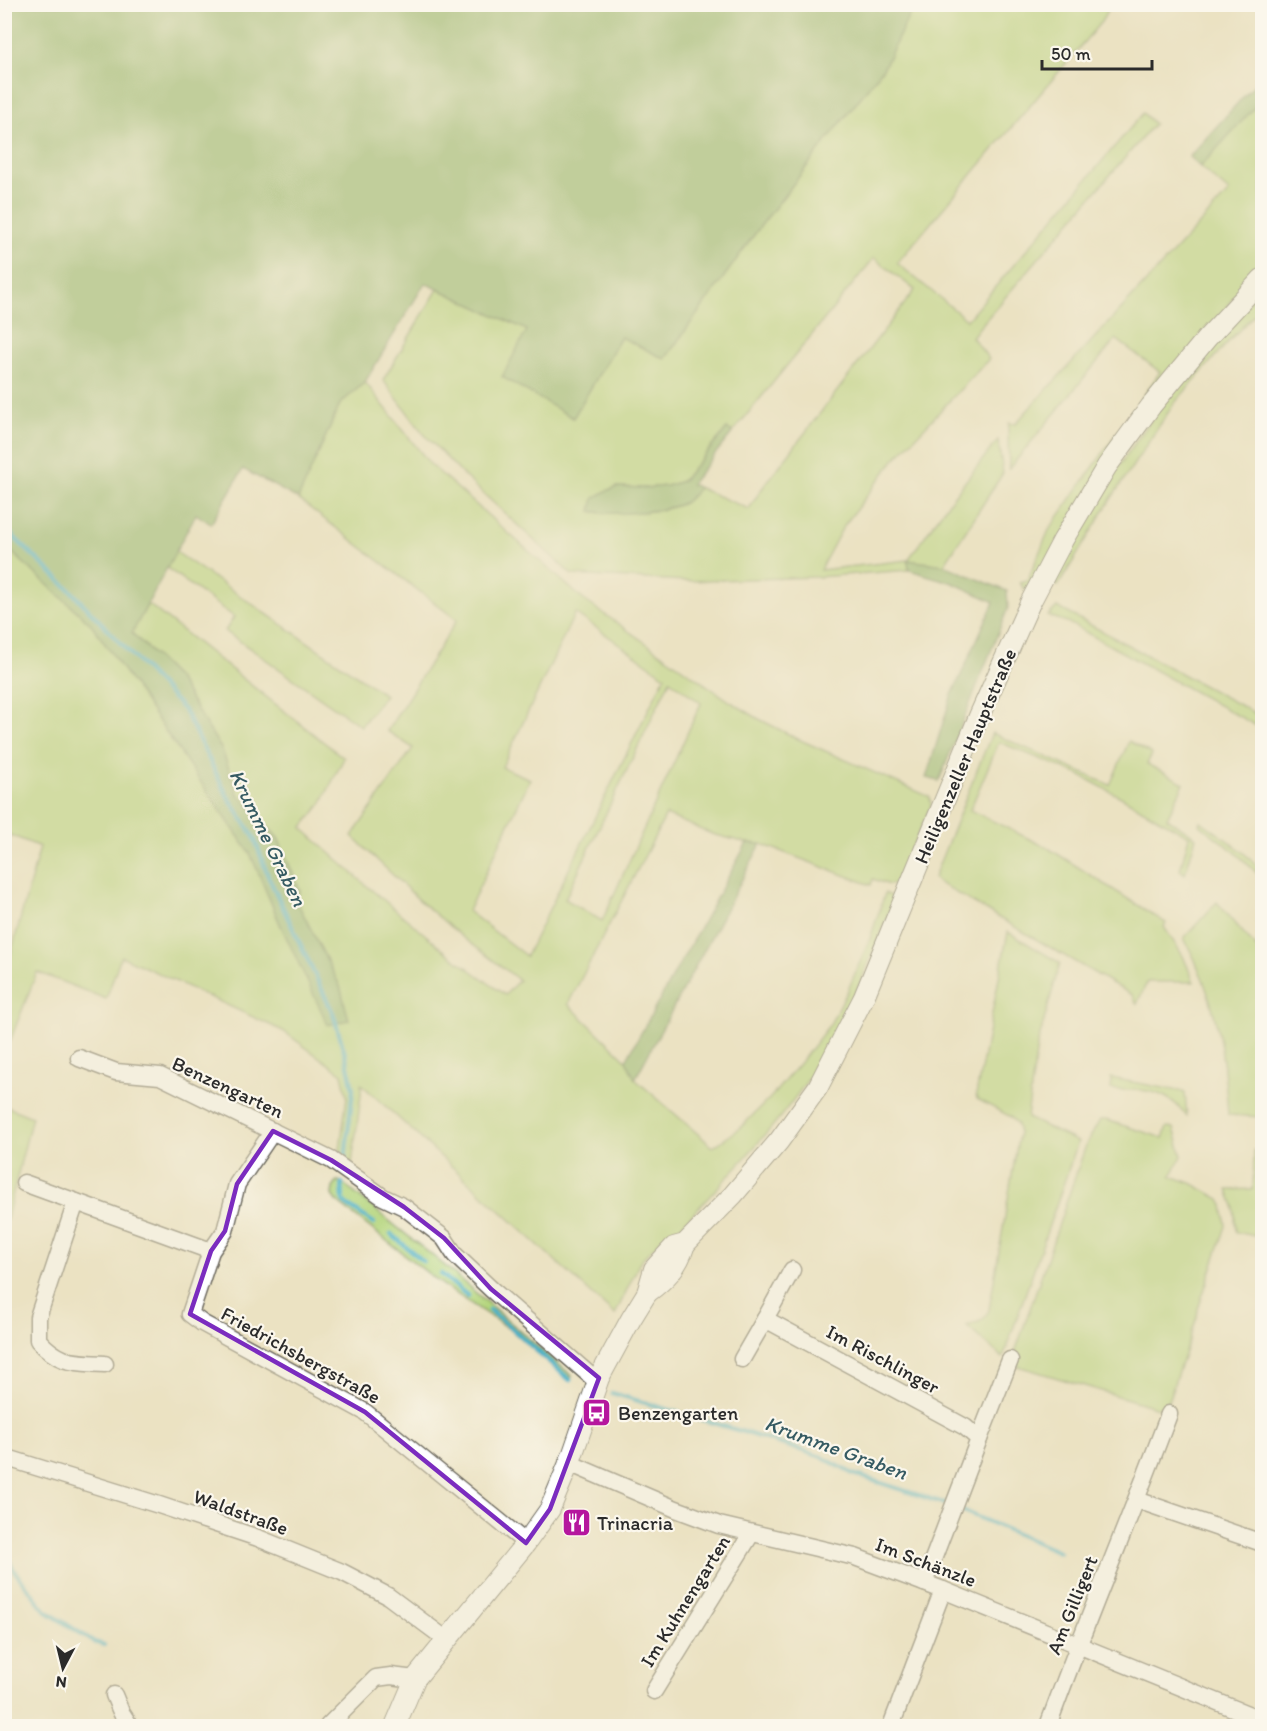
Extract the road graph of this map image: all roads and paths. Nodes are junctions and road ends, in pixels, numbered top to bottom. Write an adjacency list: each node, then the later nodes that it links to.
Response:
1 (1263, 279): 12 (street, Heiligenzeller Hauptstraße)
2 (79, 1058): 3 (street, Benzengarten)
3 (273, 1131): 6 (street, Friedrichsbergstraße); 12 (street, Benzengarten)
4 (24, 1183): 5 (street)
5 (76, 1202): 6 (street); 11 (street)
6 (211, 1251): 19 (street, Friedrichsbergstraße)
7 (792, 1270): 8 (street)
8 (765, 1319): 9 (street); 14 (street, Im Rischlinger)
9 (742, 1359)
10 (1010, 1360): 14 (street)
11 (105, 1364)
12 (599, 1378): 16 (street, Heiligenzeller Hauptstraße)
13 (1169, 1414): 17 (street, Am Gilligert)
14 (979, 1439): 21 (street)
15 (4, 1457): 23 (street, Waldstraße)
16 (569, 1463): 18 (street, Im Schänzle); 19 (street, Heiligenzeller Hauptstraße)
17 (1137, 1500): 20 (street); 24 (street, Am Gilligert)
18 (751, 1534): 21 (street, Im Schänzle); 26 (street, Im Kuhnengarten)
19 (526, 1543): 23 (street, Heiligenzeller Hauptstraße)
20 (1263, 1543)
21 (924, 1583): 22 (street, Im Schänzle)
22 (943, 1590): 24 (street, Im Schänzle); 32 (street)
23 (447, 1640): 25 (street, Heiligenzeller Hauptstraße)
24 (1077, 1646): 28 (street, Im Schänzle); 33 (street, Am Gilligert)
25 (415, 1679): 30 (street); 31 (street, Heiligenzeller Hauptstraße)
26 (654, 1691)
27 (114, 1695): 29 (street)
28 (1256, 1721)
29 (130, 1726)
30 (328, 1726)
31 (394, 1726)
32 (891, 1726)
33 (1048, 1726)

